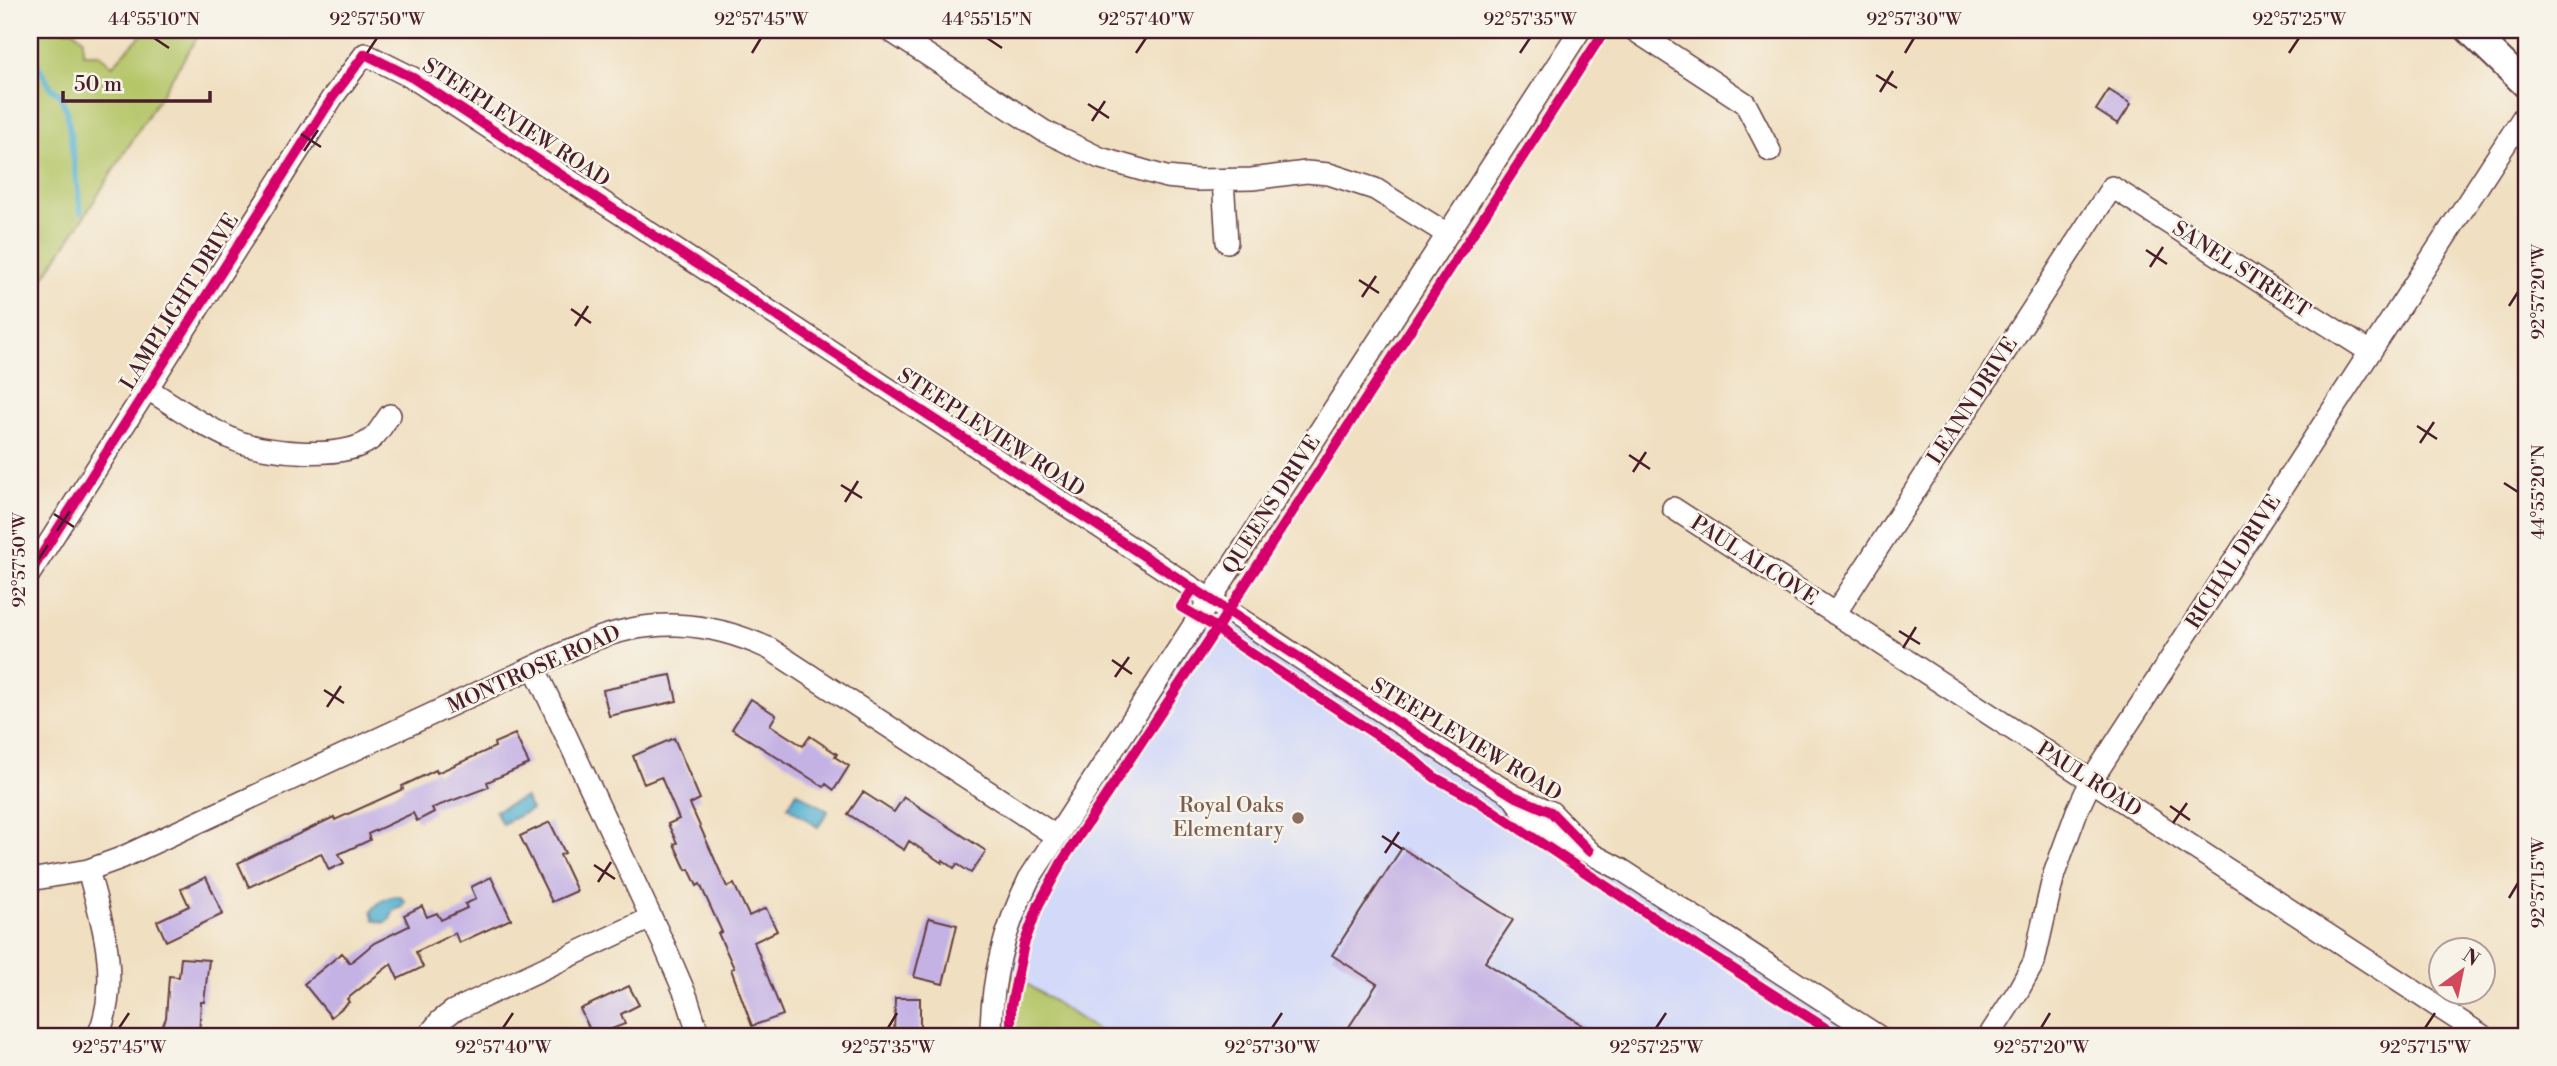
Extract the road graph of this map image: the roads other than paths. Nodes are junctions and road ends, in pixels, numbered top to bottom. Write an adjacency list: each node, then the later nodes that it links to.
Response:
1 (889, 30): 9 (street)
2 (1580, 30): 11 (street, QUEENS DRIVE)
3 (1634, 30): 8 (street)
4 (2469, 30): 6 (street)
5 (365, 54): 14 (street, LAMPLIGHT DRIVE); 18 (street, STEEPLEVIEW ROAD)
6 (2527, 86)
7 (2527, 111): 13 (street, RICHAL DRIVE)
8 (1770, 151)
9 (1223, 180): 11 (street); 12 (street)
10 (2112, 187): 13 (street, SANEL STREET); 19 (street, LEANN DRIVE)
11 (1447, 234): 18 (street, QUEENS DRIVE)
12 (1227, 242)
13 (2370, 352): 21 (street, RICHAL DRIVE)
14 (148, 389): 15 (street); 17 (street, LAMPLIGHT DRIVE)
15 (390, 415)
16 (1673, 508): 19 (street, PAUL ALCOVE)
17 (30, 573)
18 (1210, 600): 22 (street, QUEENS DRIVE); 30 (street, STEEPLEVIEW ROAD)
19 (1835, 614): 21 (street, PAUL ROAD)
20 (534, 667): 22 (street, MONTROSE ROAD); 23 (street, MONTROSE ROAD); 25 (street)
21 (2091, 781): 31 (street, RICHAL DRIVE); 32 (street, PAUL ROAD)
22 (1056, 836): 29 (street, QUEENS DRIVE)
23 (89, 870): 24 (street, MONTROSE ROAD); 26 (street)
24 (30, 880)
25 (651, 918): 27 (street); 28 (street)
26 (97, 1036)
27 (428, 1036)
28 (699, 1036)
29 (991, 1036)
30 (1878, 1036)
31 (1989, 1036)
32 (2483, 1036)

